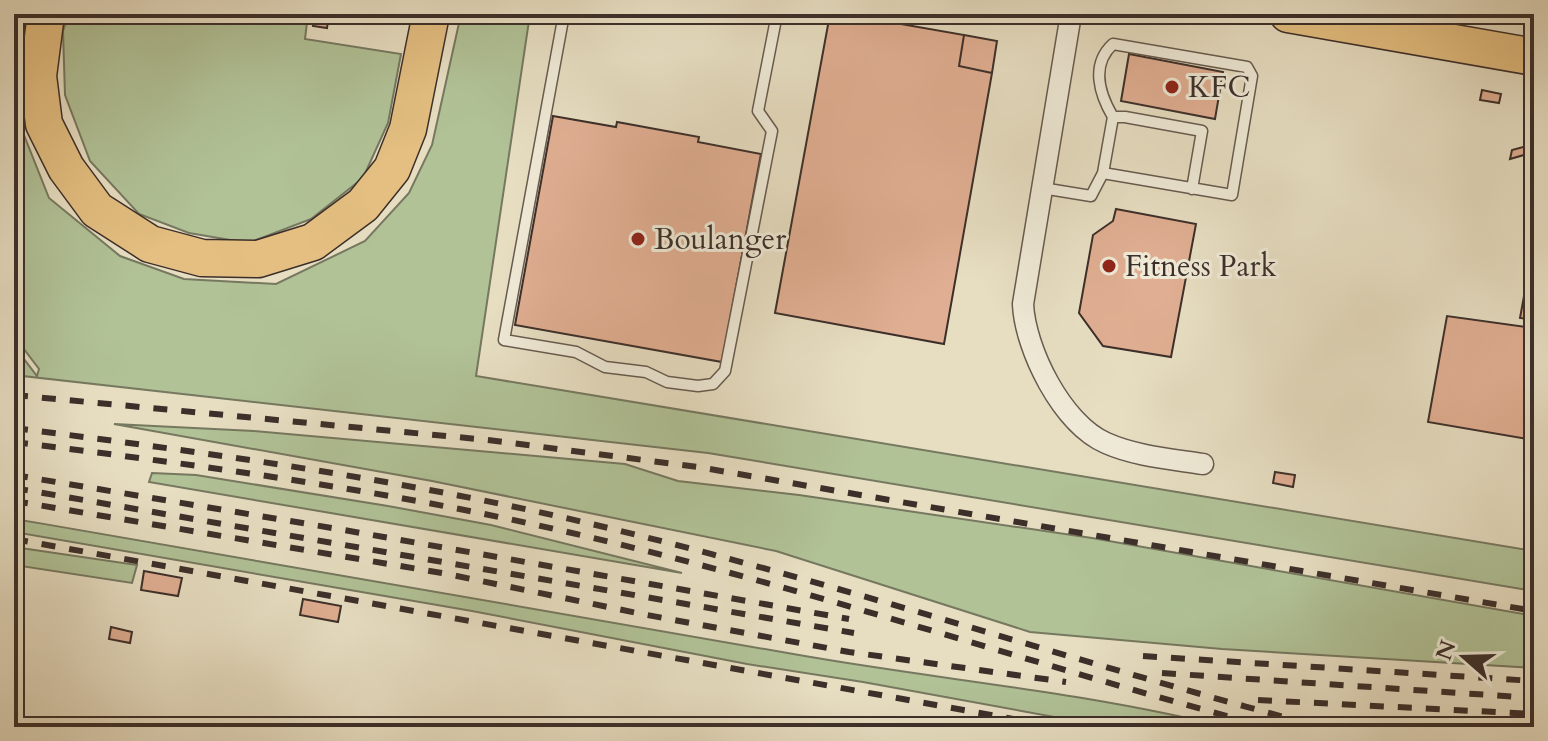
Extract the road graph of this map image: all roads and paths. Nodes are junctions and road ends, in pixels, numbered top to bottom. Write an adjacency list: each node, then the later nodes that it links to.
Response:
1 (46, 14): 2 (highway)
2 (431, 14)
3 (564, 14): 4 (lane)
4 (777, 14)
5 (1071, 14): 10 (street)
6 (1288, 14): 7 (highway)
7 (1534, 57)
8 (1113, 117): 9 (lane); 11 (lane); 11 (lane)
9 (1103, 173): 10 (lane); 11 (lane)
10 (1042, 188): 12 (street)
11 (1192, 189)
12 (1203, 464)

